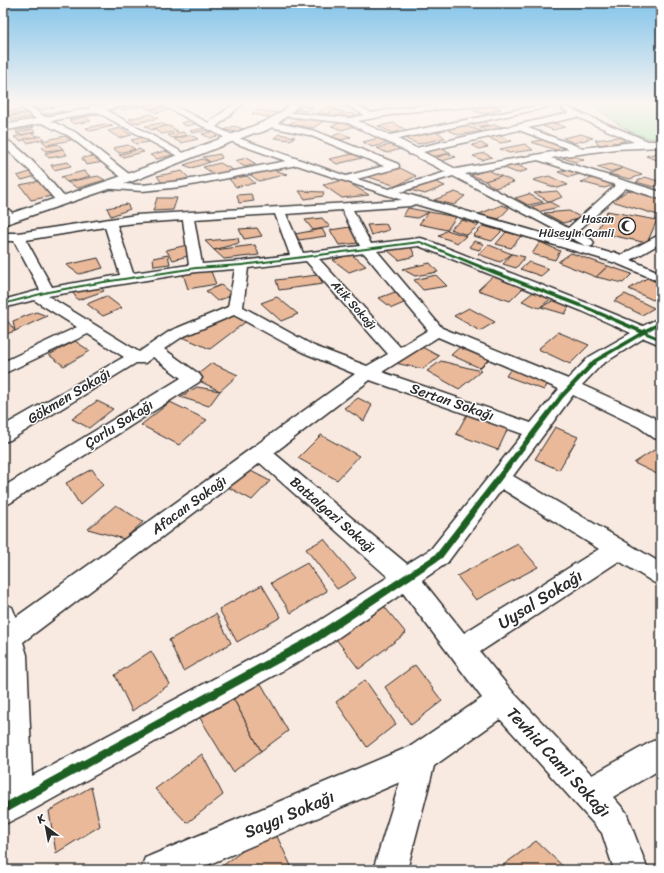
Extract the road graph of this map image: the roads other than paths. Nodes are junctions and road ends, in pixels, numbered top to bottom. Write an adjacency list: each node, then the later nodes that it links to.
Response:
1 (4, 143): 15 (street)
2 (83, 143): 22 (street)
3 (160, 143): 18 (street)
4 (226, 143): 18 (street)
5 (243, 143): 20 (street)
6 (336, 143): 23 (street)
7 (397, 143): 16 (street)
8 (453, 143): 16 (street)
9 (561, 143): 14 (street)
10 (645, 143): 11 (street)
11 (648, 144): 12 (street); 13 (street); 14 (street)
12 (661, 144)
13 (661, 149)
14 (582, 150): 19 (street)
15 (16, 152): 17 (street); 28 (street)
16 (412, 152): 21 (street)
17 (3, 155)
18 (184, 156): 22 (street)
19 (538, 157): 21 (street); 24 (street)
20 (298, 162): 23 (street); 25 (street)
21 (453, 173): 26 (street); 35 (street)
22 (129, 178): 25 (street)
23 (346, 179): 26 (street)
24 (623, 185): 27 (street); 35 (street)
25 (104, 186): 28 (street)
26 (390, 192): 29 (street)
27 (661, 196)
28 (61, 200): 32 (street)
29 (422, 203): 30 (street); 41 (street)
30 (346, 207): 31 (street); 39 (street)
31 (279, 211): 33 (street); 40 (street, Atik Sokağı)
32 (5, 216)
33 (188, 216): 34 (street); 43 (street)
34 (110, 223): 37 (street); 44 (street)
35 (569, 233): 41 (street)
36 (3, 237): 37 (street)
37 (18, 237): 46 (street)
38 (661, 238): 41 (street)
39 (367, 248): 40 (street); 50 (street); 51 (street)
40 (303, 257): 42 (street); 53 (street, Atik Sokağı)
41 (621, 260): 45 (street)
42 (242, 265): 43 (street); 48 (street)
43 (196, 268): 44 (street)
44 (128, 278): 46 (street)
45 (661, 278)
46 (42, 294): 47 (street); 49 (street)
47 (3, 304)
48 (235, 309): 52 (street); 56 (street, Sertan Sokağı)
49 (88, 328): 54 (street); 55 (street)
50 (437, 331): 53 (street, Afacan Sokağı); 57 (street)
51 (655, 331): 57 (street)
52 (153, 349): 54 (street, Gökmen Sokağı); 63 (street, Çorlu Sokağı)
53 (398, 355): 56 (street, Afacan Sokağı)
54 (135, 357): 60 (street, Gökmen Sokağı)
55 (3, 369)
56 (368, 373): 58 (street, Sertan Sokağı); 61 (street, Afacan Sokağı)
57 (570, 387): 58 (street); 59 (street)
58 (535, 431): 62 (street)
59 (661, 433)
60 (3, 434)
61 (260, 452): 66 (street, Battalgazi Sokağı); 67 (street, Afacan Sokağı)
62 (500, 478): 64 (street); 66 (street)
63 (3, 497)
64 (619, 549): 65 (street); 68 (street, Uysal Sokağı)
65 (661, 575)
66 (405, 578): 68 (street, Battalgazi Sokağı); 73 (street)
67 (6, 626): 73 (street)
68 (462, 649): 69 (street, Tevhid Cami Sokağı)
69 (502, 701): 71 (street, Saygı Sokağı); 72 (street, Tevhid Cami Sokağı)
70 (661, 752): 72 (street)
71 (422, 757): 75 (street, Saygı Sokağı); 76 (street)
72 (589, 794): 74 (street, Tevhid Cami Sokağı)
73 (11, 805)
74 (633, 869)
75 (157, 870)
76 (390, 870)

